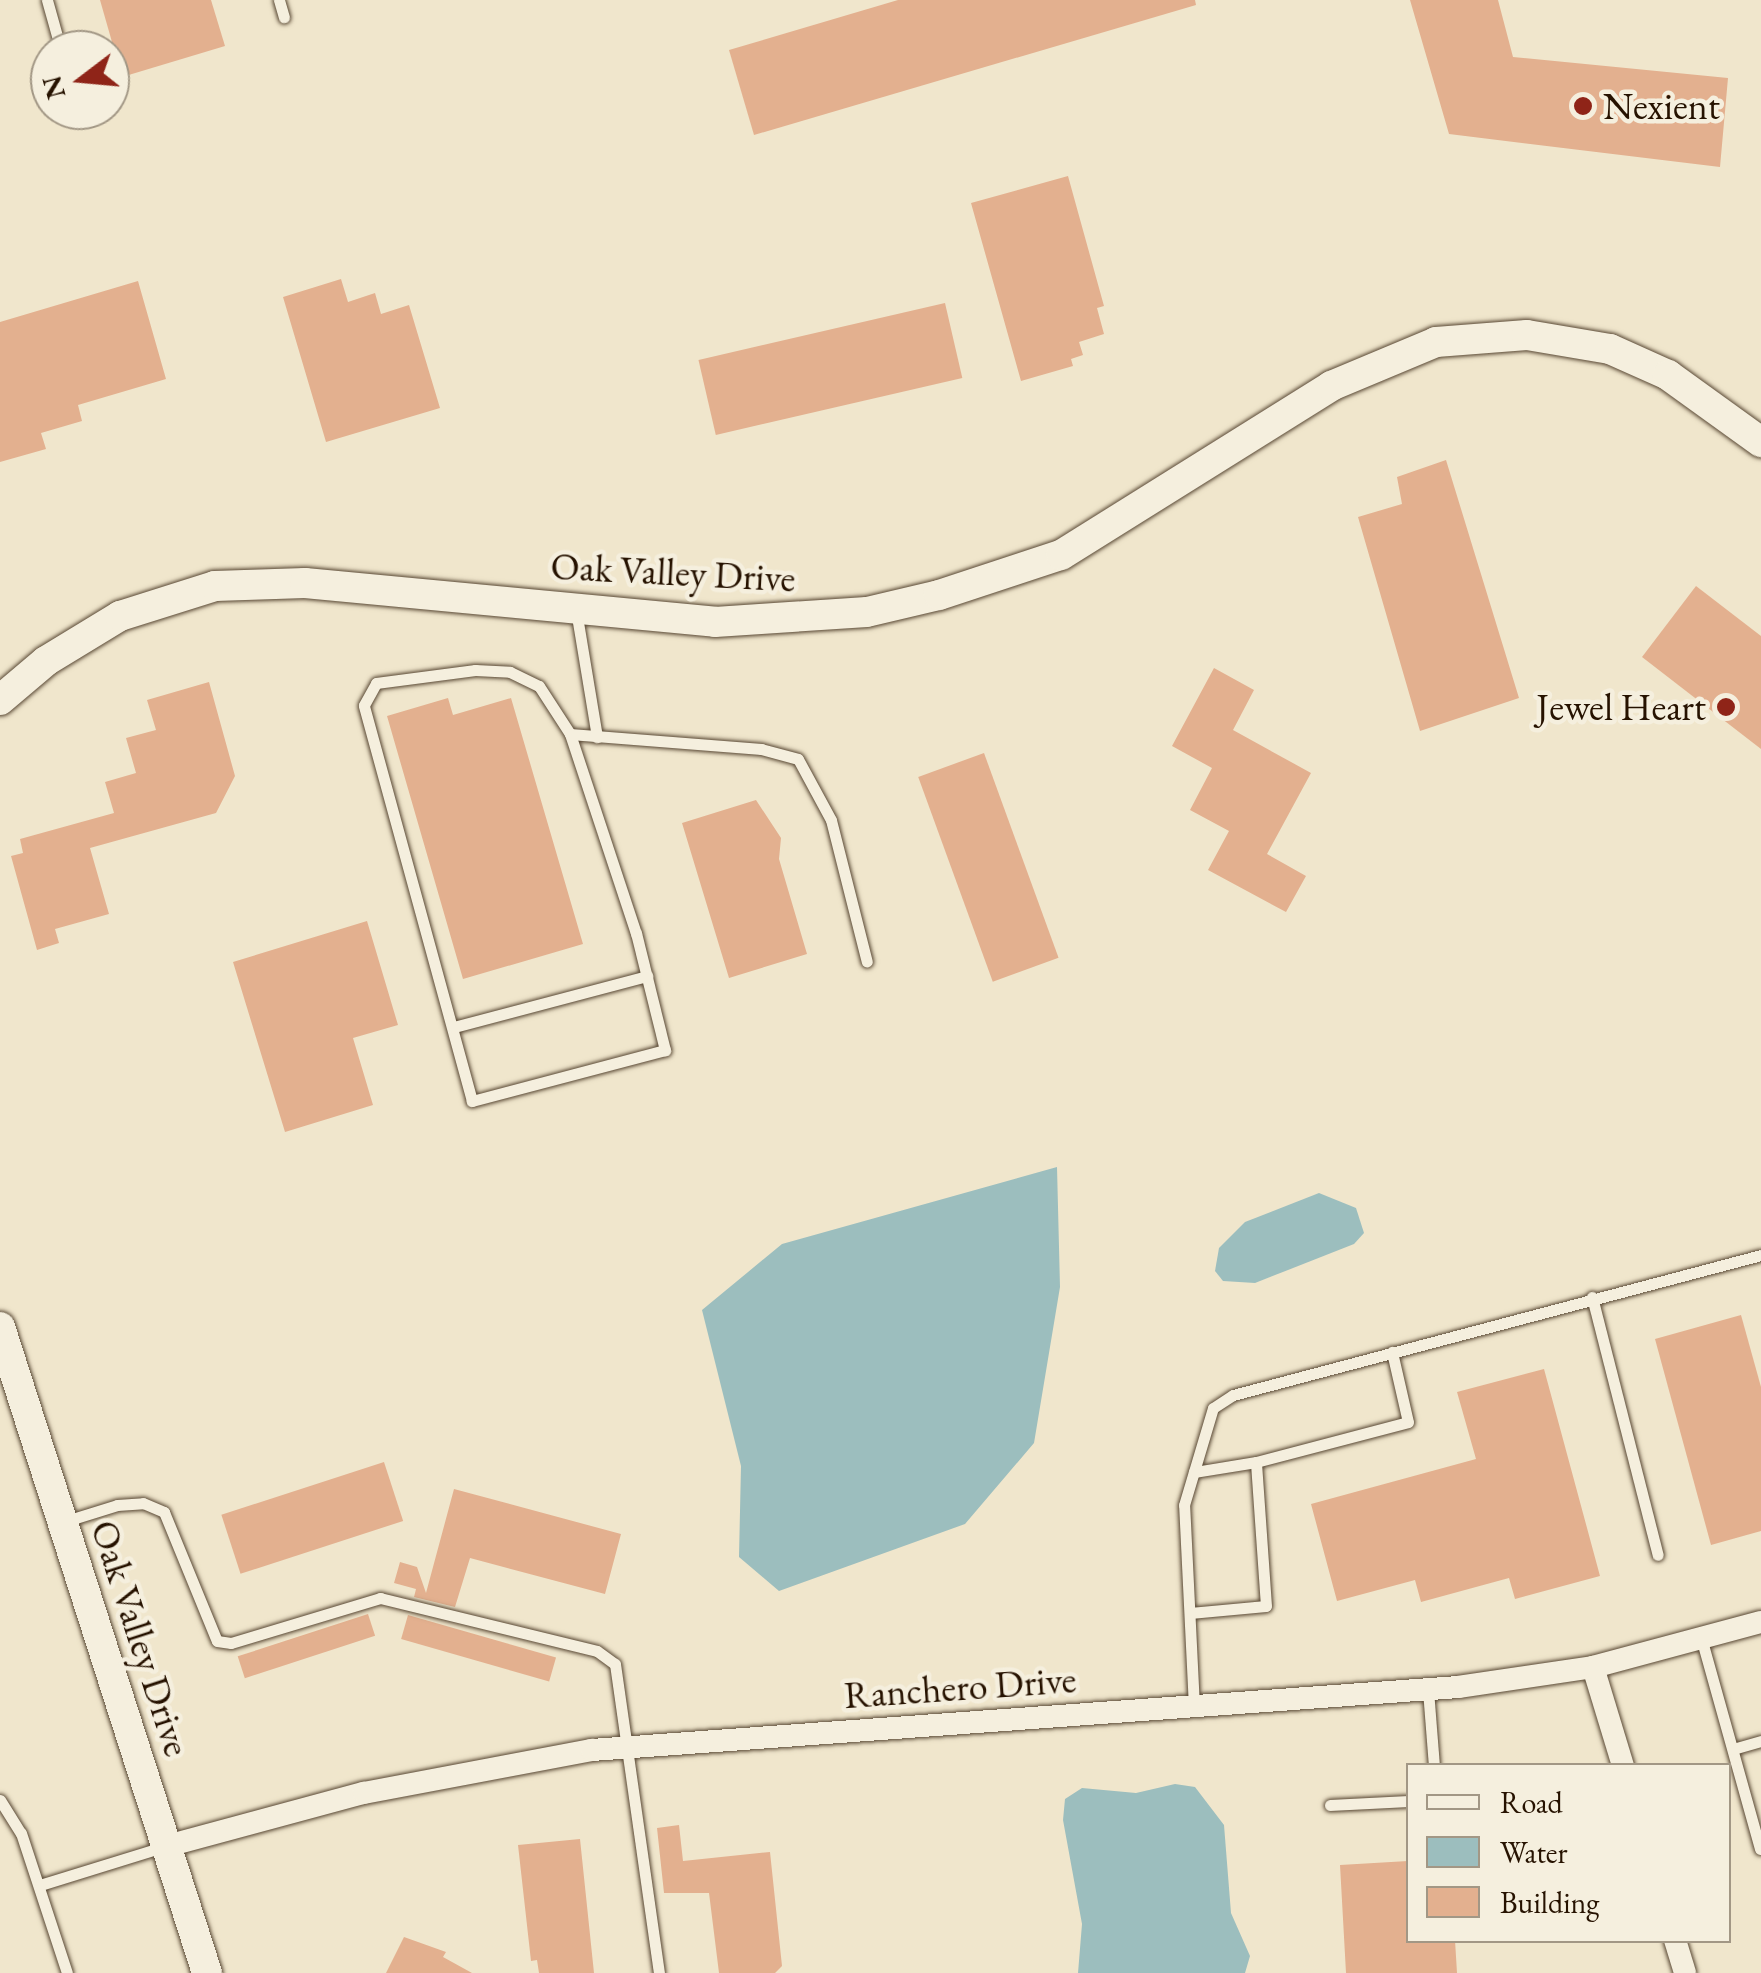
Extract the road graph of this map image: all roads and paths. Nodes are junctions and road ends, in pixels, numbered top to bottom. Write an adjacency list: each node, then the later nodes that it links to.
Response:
1 (46, 0): 4 (lane)
2 (279, 0): 3 (lane)
3 (284, 17)
4 (55, 30)
5 (1761, 442): 6 (street, Oak Valley Drive)
6 (576, 610): 7 (street, Oak Valley Drive); 9 (lane)
7 (0, 700)
8 (570, 734): 9 (lane); 11 (lane); 12 (lane)
9 (598, 737): 10 (lane)
10 (867, 962)
11 (647, 976): 12 (lane); 12 (lane)
12 (454, 1027)
13 (1761, 1255): 14 (lane)
14 (1592, 1297): 16 (lane); 20 (lane)
15 (0, 1327): 19 (street, Oak Valley Drive)
16 (1392, 1352): 17 (lane); 18 (lane)
17 (1256, 1462): 18 (lane); 21 (lane)
18 (1194, 1472): 21 (lane)
19 (62, 1522): 28 (lane); 35 (street, Oak Valley Drive)
20 (1658, 1555)
21 (1190, 1613): 26 (lane)
22 (1761, 1622): 23 (street, Ranchero Drive)
23 (1702, 1641): 24 (street, Ranchero Drive); 29 (lane)
24 (1593, 1667): 25 (street, Ranchero Drive); 31 (street)
25 (1428, 1690): 26 (street, Ranchero Drive); 30 (lane)
26 (1194, 1707): 28 (street, Ranchero Drive)
27 (1761, 1741): 29 (lane)
28 (630, 1745): 35 (street, Ranchero Drive); 41 (lane)
29 (1733, 1750): 36 (lane)
30 (1434, 1763)
31 (1622, 1763)
32 (0, 1800): 37 (lane)
33 (1406, 1801): 34 (lane)
34 (1330, 1805)
35 (166, 1846): 37 (lane); 40 (street, Oak Valley Drive)
36 (1760, 1850)
37 (40, 1885): 39 (lane)
38 (1677, 1943): 42 (street)
39 (67, 1973)
40 (206, 1973)
41 (659, 1973)
42 (1685, 1973)

